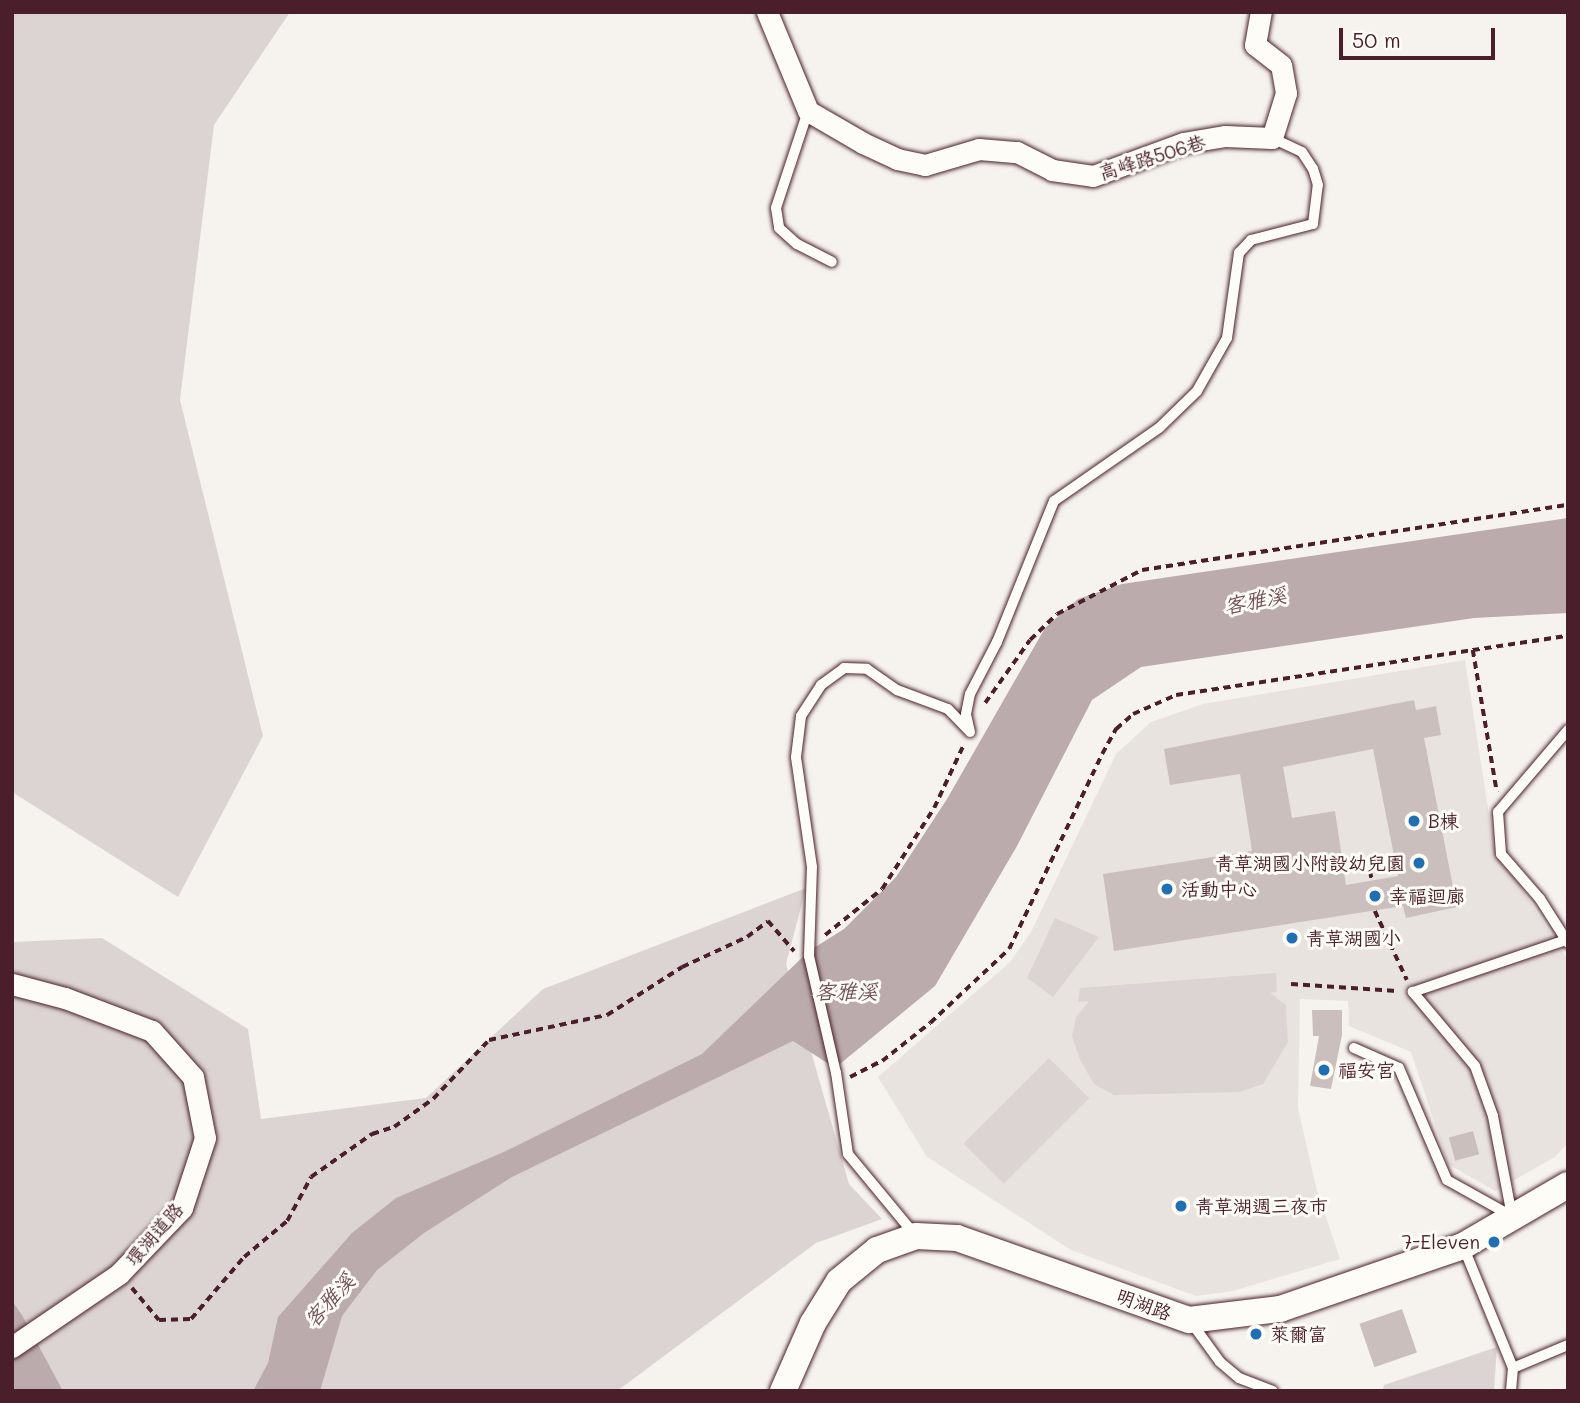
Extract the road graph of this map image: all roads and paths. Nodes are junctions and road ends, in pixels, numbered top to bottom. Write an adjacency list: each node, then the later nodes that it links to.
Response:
1 (767, 12): 3 (street)
2 (1261, 12): 4 (street)
3 (808, 111): 4 (street, 高峰路506巷); 5 (lane)
4 (1272, 138): 10 (lane)
5 (832, 262)
6 (1568, 505): 10 (path)
7 (1568, 636): 8 (path)
8 (1473, 650): 11 (path); 22 (path)
9 (1568, 730): 11 (lane)
10 (970, 732): 16 (path); 16 (lane)
11 (1506, 803): 15 (lane)
12 (1370, 871): 13 (path)
13 (1372, 880)
14 (1375, 911): 20 (path)
15 (1567, 942): 20 (lane)
16 (811, 944): 17 (lane)
17 (809, 956): 22 (lane); 27 (path)
18 (12, 984): 27 (street, 環湖道路)
19 (1291, 984): 20 (path)
20 (1413, 992): 24 (lane)
21 (1354, 1048): 24 (lane)
22 (837, 1077): 25 (lane)
23 (1568, 1185): 24 (street, 明湖路)
24 (1512, 1216): 26 (street, 明湖路)
25 (916, 1236): 28 (street, 明湖路); 32 (street, 明湖路)
26 (1463, 1246): 28 (street, 明湖路); 31 (lane)
27 (119, 1274): 30 (street, 環湖道路)
28 (1189, 1320): 33 (lane)
29 (1568, 1345): 31 (lane)
30 (12, 1347)
31 (1513, 1368): 34 (lane)
32 (783, 1391)
33 (1273, 1391)
34 (1511, 1391)

